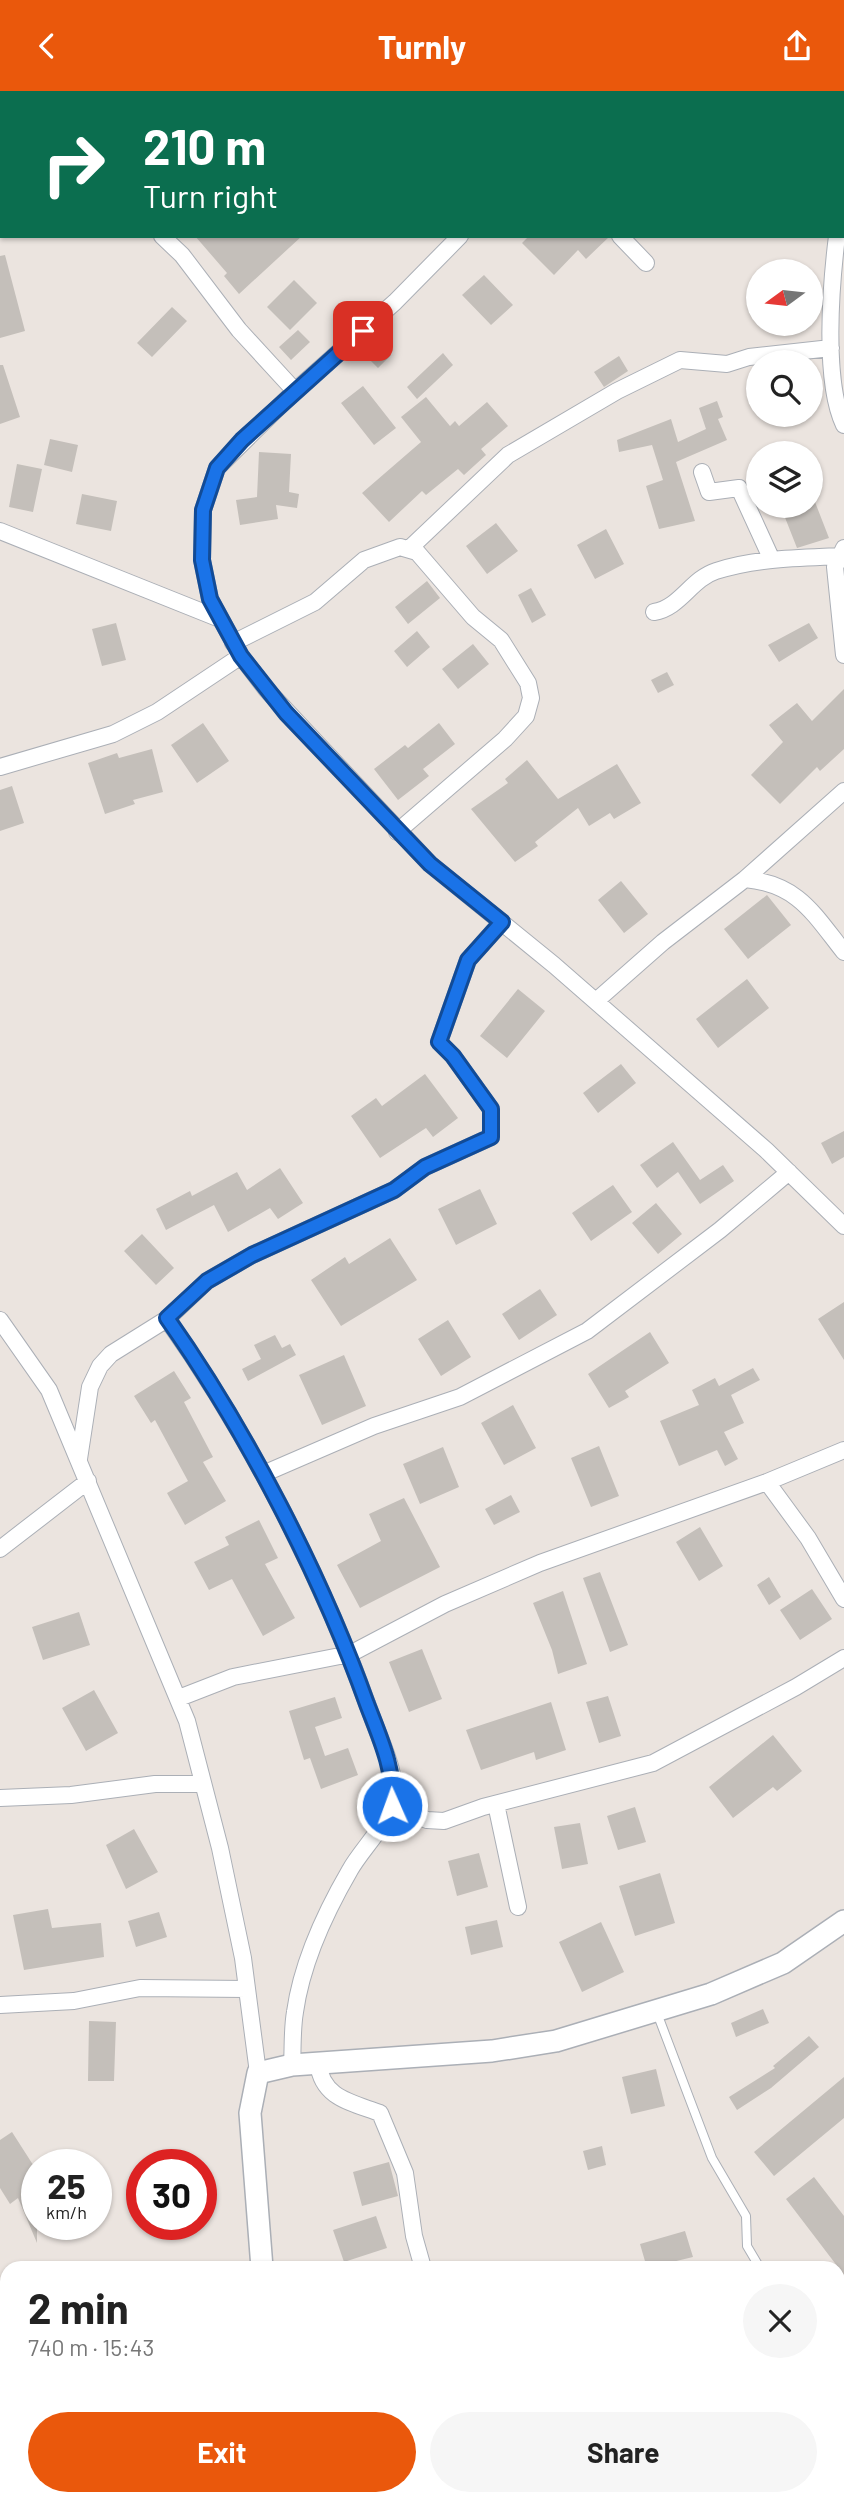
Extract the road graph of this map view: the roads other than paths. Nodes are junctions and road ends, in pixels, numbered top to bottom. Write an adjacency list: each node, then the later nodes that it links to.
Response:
1 (164, 238): 7 (street)
2 (455, 238): 7 (street)
3 (622, 238): 5 (street)
4 (837, 238): 6 (street)
5 (646, 263)
6 (831, 348): 8 (street); 11 (street)
7 (295, 391): 15 (street)
8 (844, 425)
9 (702, 472): 13 (street)
10 (0, 531): 15 (street)
11 (410, 548): 16 (street); 20 (street)
12 (842, 552): 13 (street); 17 (street)
13 (772, 559): 14 (street)
14 (654, 612)
15 (220, 619): 16 (street)
16 (237, 649): 18 (street); 20 (street)
17 (844, 655)
18 (0, 767)
19 (844, 791): 21 (street)
20 (397, 831): 22 (street)
21 (745, 879): 23 (street); 24 (street)
22 (502, 922): 24 (street); 27 (street)
23 (844, 952)
24 (596, 1001): 25 (street)
25 (789, 1172): 26 (street); 31 (street)
26 (844, 1226)
27 (167, 1318): 30 (street); 31 (street)
28 (0, 1320): 30 (street)
29 (844, 1450): 33 (street)
30 (79, 1459): 32 (street)
31 (263, 1474): 36 (street)
32 (88, 1481): 34 (street); 38 (street)
33 (767, 1482): 35 (street); 36 (street)
34 (0, 1549)
35 (844, 1599)
36 (350, 1654): 38 (street); 42 (street)
37 (844, 1658): 41 (street)
38 (178, 1698): 39 (street)
39 (203, 1784): 40 (street); 45 (street)
40 (0, 1798)
41 (496, 1804): 42 (street); 43 (street)
42 (392, 1806): 49 (street)
43 (519, 1907)
44 (844, 1921): 47 (street)
45 (247, 1989): 46 (street); 50 (street)
46 (0, 2005)
47 (655, 2010): 48 (street); 53 (lane)
48 (318, 2063): 49 (street); 52 (street)
49 (292, 2065): 50 (street)
50 (258, 2073): 51 (street)
51 (261, 2261)
52 (421, 2261)
53 (756, 2261)

